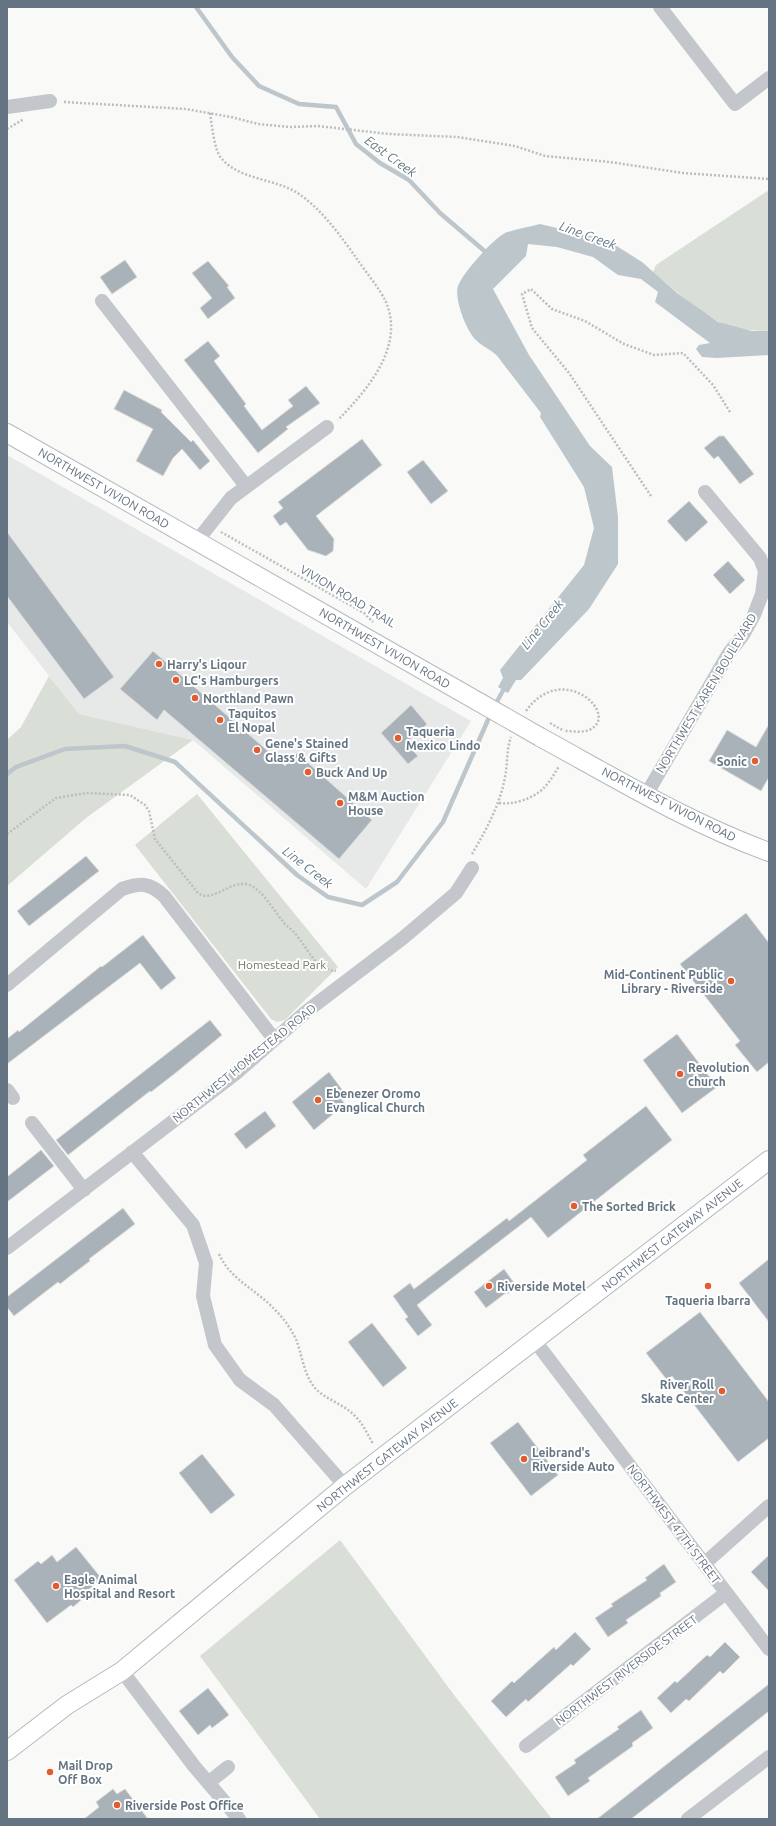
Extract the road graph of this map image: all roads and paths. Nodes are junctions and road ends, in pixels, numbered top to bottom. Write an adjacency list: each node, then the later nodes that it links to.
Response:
1 (660, 7): 2 (street)
2 (769, 78)
3 (50, 101): 4 (street); 5 (path)
4 (7, 107)
5 (210, 113): 6 (path); 9 (path)
6 (769, 179)
7 (102, 301): 11 (street)
8 (730, 412): 13 (path)
9 (327, 427): 11 (street)
10 (7, 433): 15 (main road, NORTHWEST VIVION ROAD)
11 (246, 486): 14 (street)
12 (705, 492): 21 (street, NORTHWEST KAREN BOULEVARD)
13 (651, 496)
14 (208, 525): 15 (street); 16 (path, VIVION ROAD TRAIL)
15 (197, 541): 21 (main road, NORTHWEST VIVION ROAD, bridge)
16 (380, 626)
17 (522, 716): 18 (path)
18 (564, 731)
19 (512, 734): 22 (path)
20 (559, 766): 22 (path)
21 (646, 795): 24 (main road, NORTHWEST VIVION ROAD)
22 (499, 803): 25 (path)
23 (7, 834): 26 (path)
24 (769, 852)
25 (471, 863): 28 (street, NORTHWEST HOMESTEAD ROAD)
26 (339, 971)
27 (7, 985): 28 (street)
28 (274, 1039): 30 (street, NORTHWEST HOMESTEAD ROAD)
29 (32, 1123): 32 (street)
30 (132, 1152): 32 (street, NORTHWEST HOMESTEAD ROAD); 37 (street)
31 (769, 1160): 35 (main road, NORTHWEST GATEWAY AVENUE)
32 (84, 1190): 33 (street, NORTHWEST HOMESTEAD ROAD)
33 (7, 1248)
34 (217, 1249): 36 (path)
35 (535, 1341): 37 (main road, NORTHWEST GATEWAY AVENUE); 39 (street, NORTHWEST 47TH STREET)
36 (373, 1444)
37 (345, 1486): 42 (main road, NORTHWEST GATEWAY AVENUE)
38 (769, 1506): 39 (street)
39 (704, 1564): 40 (street, NORTHWEST 47TH STREET)
40 (726, 1593): 41 (street, NORTHWEST 47TH STREET); 43 (street, NORTHWEST RIVERSIDE STREET)
41 (769, 1649)
42 (122, 1671): 44 (main road, NORTHWEST GATEWAY AVENUE); 47 (street)
43 (526, 1746)
44 (7, 1751)
45 (769, 1757): 49 (street)
46 (228, 1767): 47 (street)
47 (208, 1783): 48 (street)
48 (239, 1819)
49 (688, 1819)

